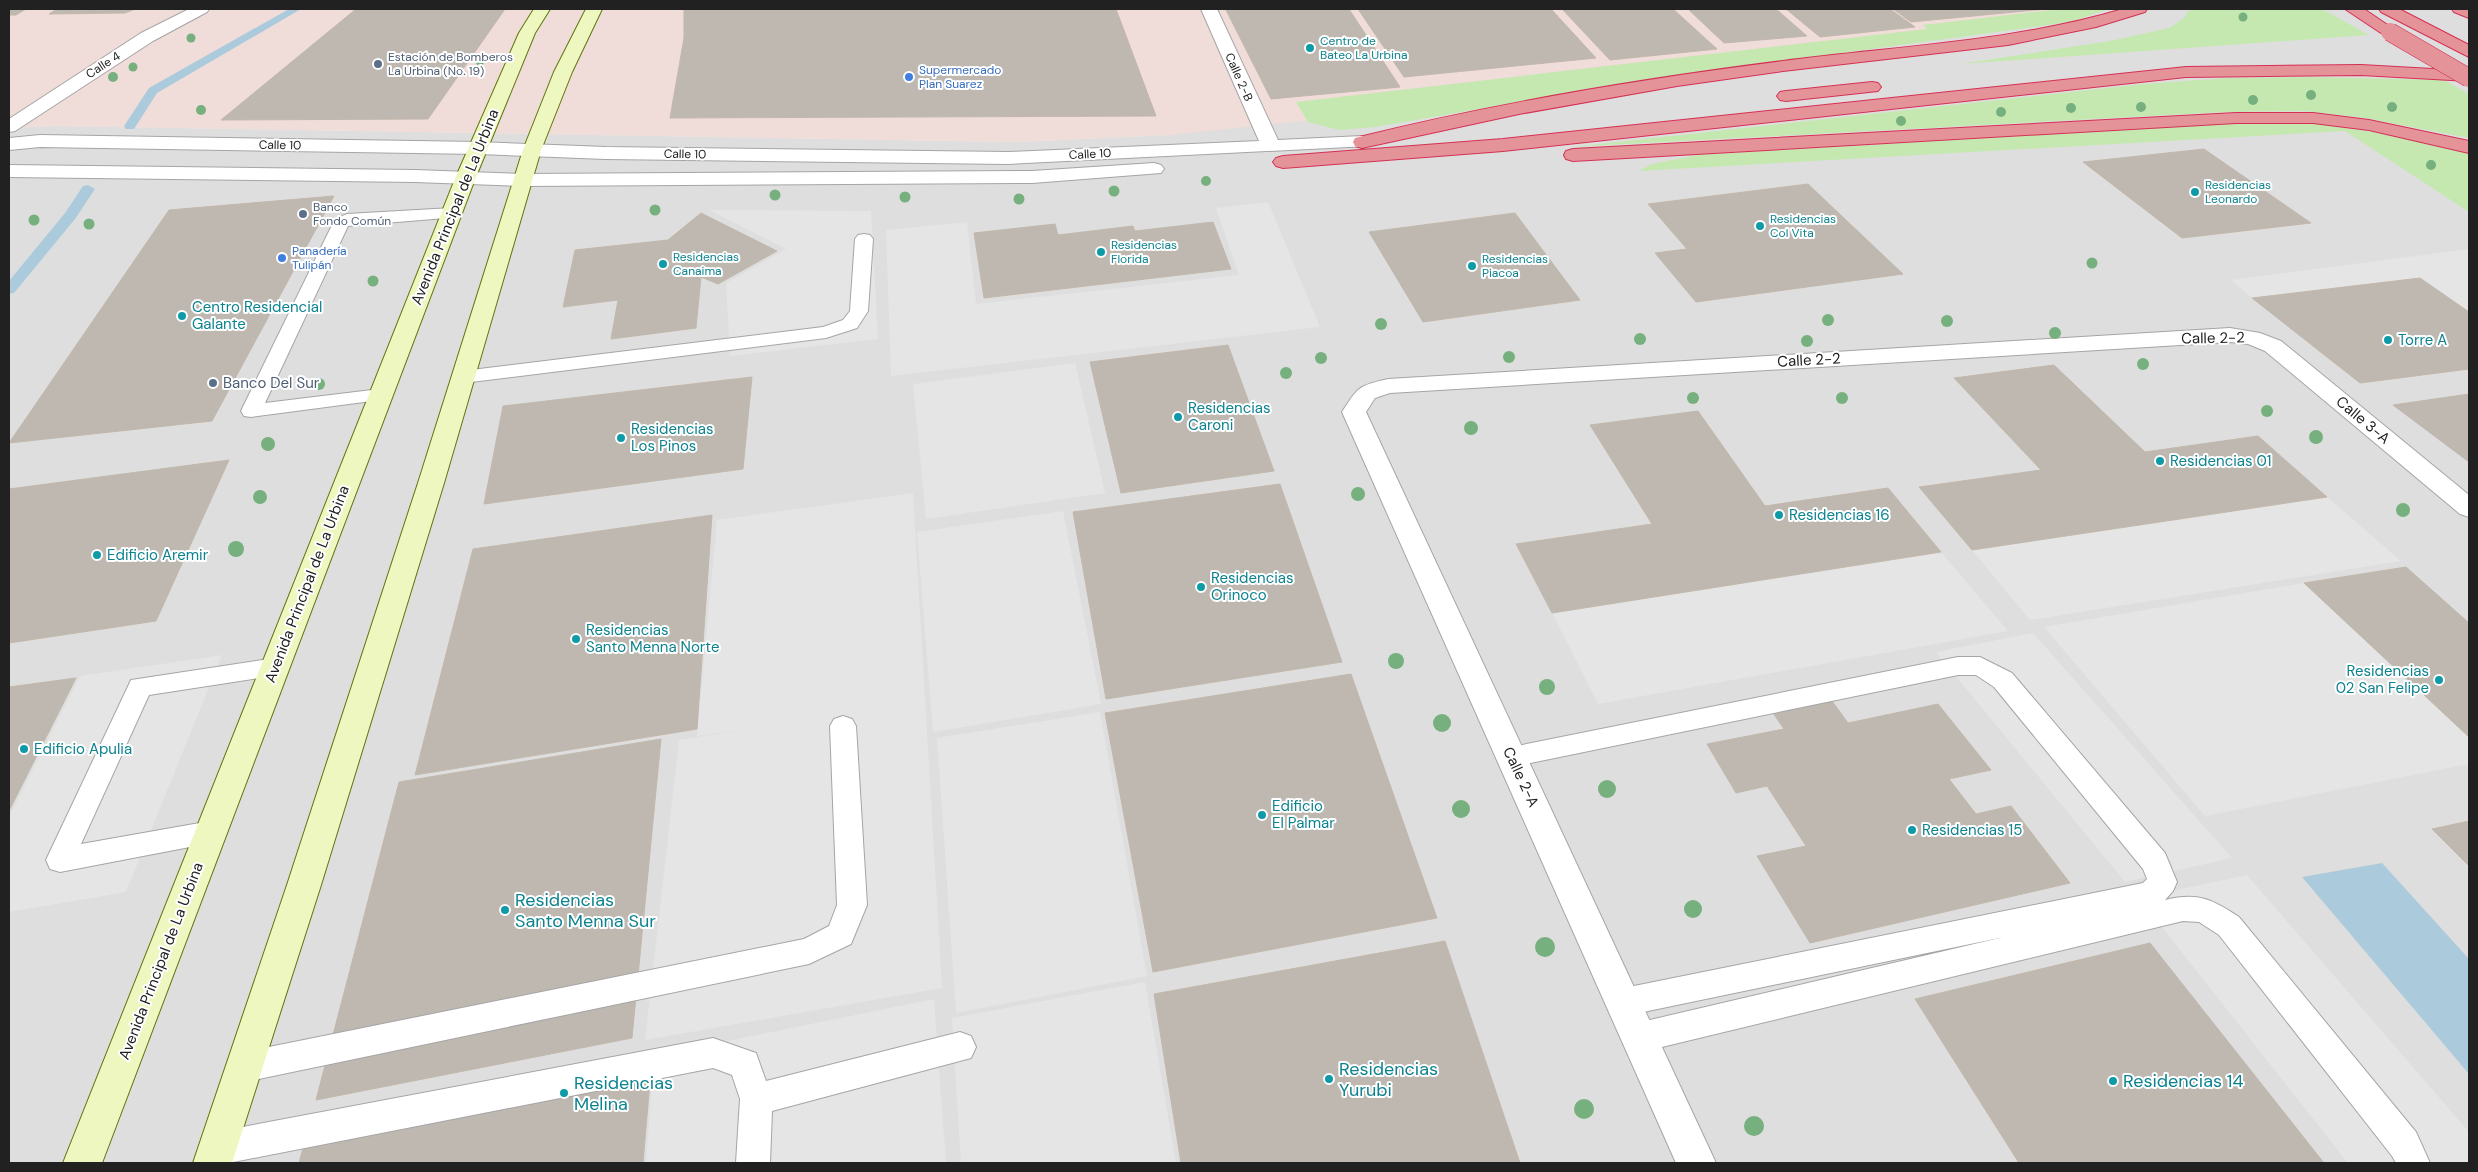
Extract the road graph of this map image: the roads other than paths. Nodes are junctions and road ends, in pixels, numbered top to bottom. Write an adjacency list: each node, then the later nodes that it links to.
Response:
1 (201, 9): 17 (street, Calle 4)
2 (542, 9): 22 (main road, Avenida Principal de La Urbina)
3 (594, 9): 23 (main road)
4 (1209, 9): 20 (street, Calle 2-B)
5 (2139, 9): 18 (highway)
6 (2353, 9): 13 (highway, bridge)
7 (2387, 9): 10 (highway)
8 (2460, 9): 9 (highway)
9 (2469, 13)
10 (2469, 52)
11 (2469, 63): 12 (highway)
12 (2040, 70)
13 (2469, 77): 24 (highway)
14 (1885, 86): 15 (highway)
15 (1769, 98)
16 (1692, 108): 18 (highway)
17 (9, 127)
18 (1362, 142): 20 (street, Calle 10)
19 (9, 144): 22 (street, Calle 10)
20 (1270, 144): 23 (street, Calle 10)
21 (2469, 147): 24 (highway)
22 (479, 148): 23 (street, Calle 10); 26 (main road, Avenida Principal de La Urbina)
23 (532, 150): 27 (main road)
24 (1282, 162): 27 (street, Calle 10)
25 (9, 171): 26 (street, Calle 10)
26 (465, 179): 27 (street, Calle 10); 28 (main road, Avenida Principal de La Urbina)
27 (523, 180): 31 (main road)
28 (452, 213): 33 (main road, Avenida Principal de La Urbina); 33 (lane)
29 (864, 239): 31 (lane)
30 (2252, 338): 32 (street, Calle 2-2); 34 (street, Calle 3-A)
31 (463, 378): 42 (main road)
32 (1366, 393): 37 (street, Calle 2-A)
33 (380, 395): 35 (main road, Avenida Principal de La Urbina)
34 (2469, 508)
35 (276, 667): 38 (main road, Avenida Principal de La Urbina); 38 (lane)
36 (843, 726): 42 (lane)
37 (1511, 756): 39 (street, Calle 2-A); 39 (lane)
38 (211, 833): 45 (main road, Avenida Principal de La Urbina)
39 (1624, 1002): 40 (street, Calle 2-A)
40 (1637, 1038): 47 (street, Calle 2-A); 48 (lane)
41 (960, 1047): 43 (lane)
42 (244, 1067): 44 (main road)
43 (756, 1099): 44 (lane); 46 (lane)
44 (214, 1156)
45 (82, 1163)
46 (753, 1163)
47 (1696, 1163)
48 (2413, 1163)

